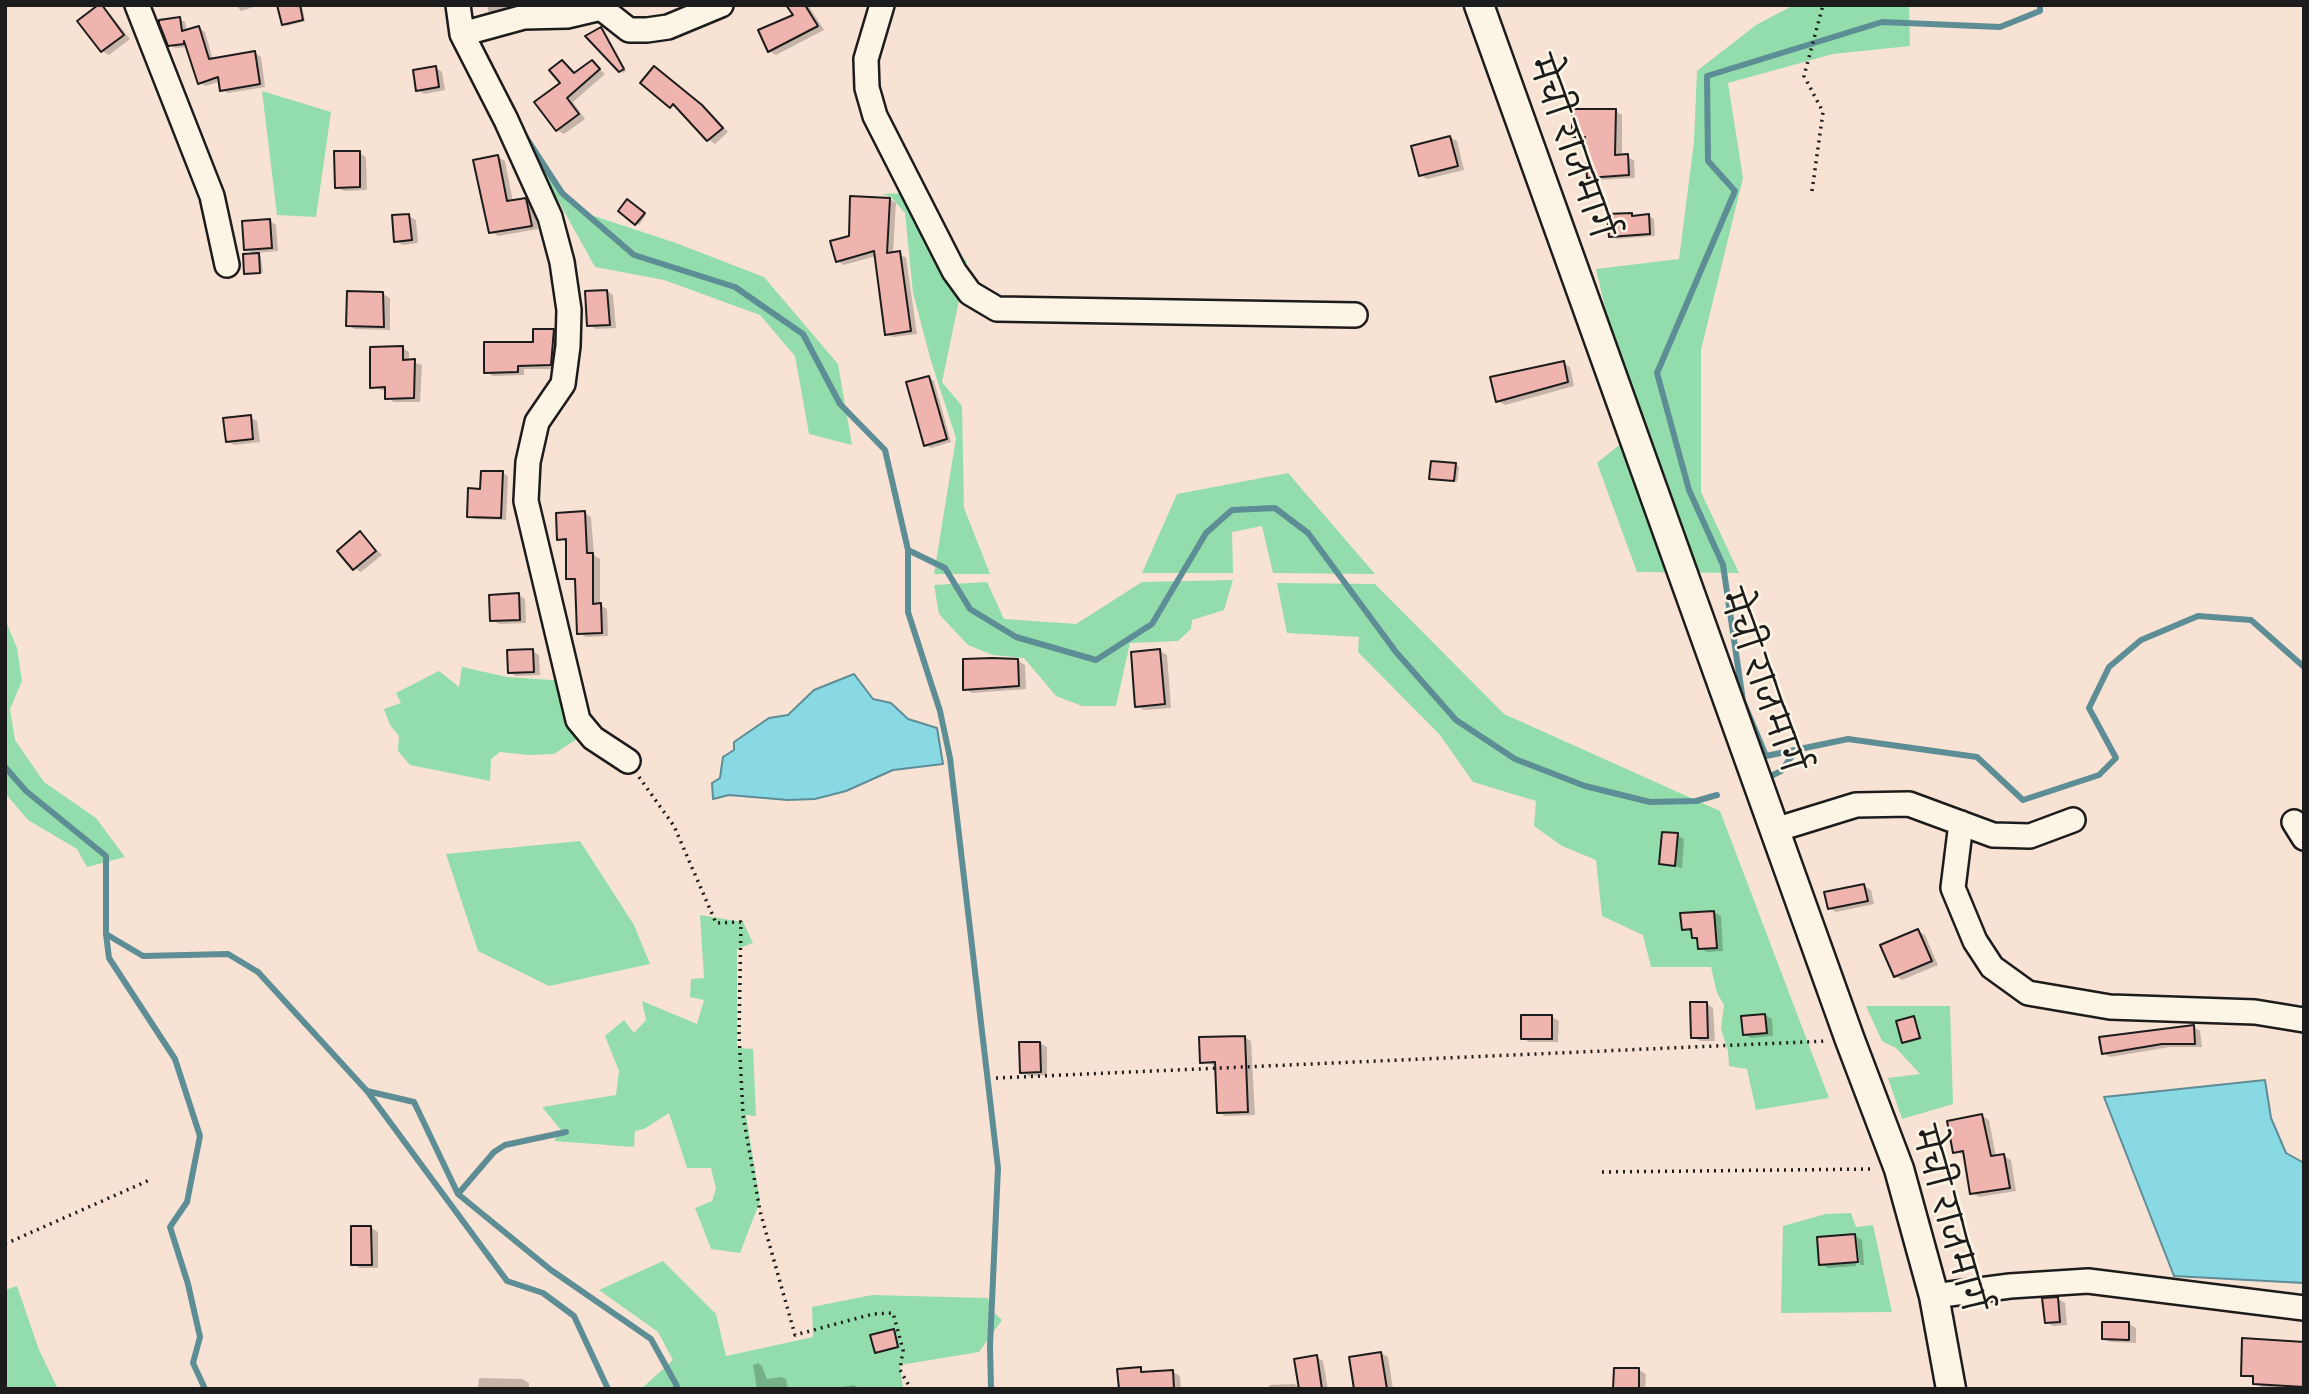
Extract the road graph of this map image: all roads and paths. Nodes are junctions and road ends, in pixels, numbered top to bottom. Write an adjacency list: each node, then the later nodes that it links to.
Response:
1 (137, 5): 9 (street)
2 (458, 5): 7 (street)
3 (721, 5): 7 (street)
4 (882, 5): 10 (street)
5 (1479, 5): 14 (main road, मेची राजमार्ग)
6 (1823, 5): 8 (path)
7 (462, 34): 11 (street)
8 (1812, 191)
9 (227, 265)
10 (1354, 315)
11 (628, 761): 24 (path)
12 (2073, 820): 13 (street)
13 (1961, 823): 14 (street); 15 (street)
14 (1775, 830): 16 (main road, मेची राजमार्ग)
15 (2304, 1020)
16 (1850, 1040): 17 (path); 18 (main road, मेची राजमार्ग)
17 (996, 1078)
18 (1899, 1168): 19 (path); 22 (main road, मेची राजमार्ग)
19 (1602, 1171)
20 (152, 1179): 21 (path)
21 (5, 1244)
22 (1934, 1296): 23 (street); 25 (main road, मेची राजमार्ग)
23 (2304, 1307)
24 (911, 1389)
25 (1951, 1389)

